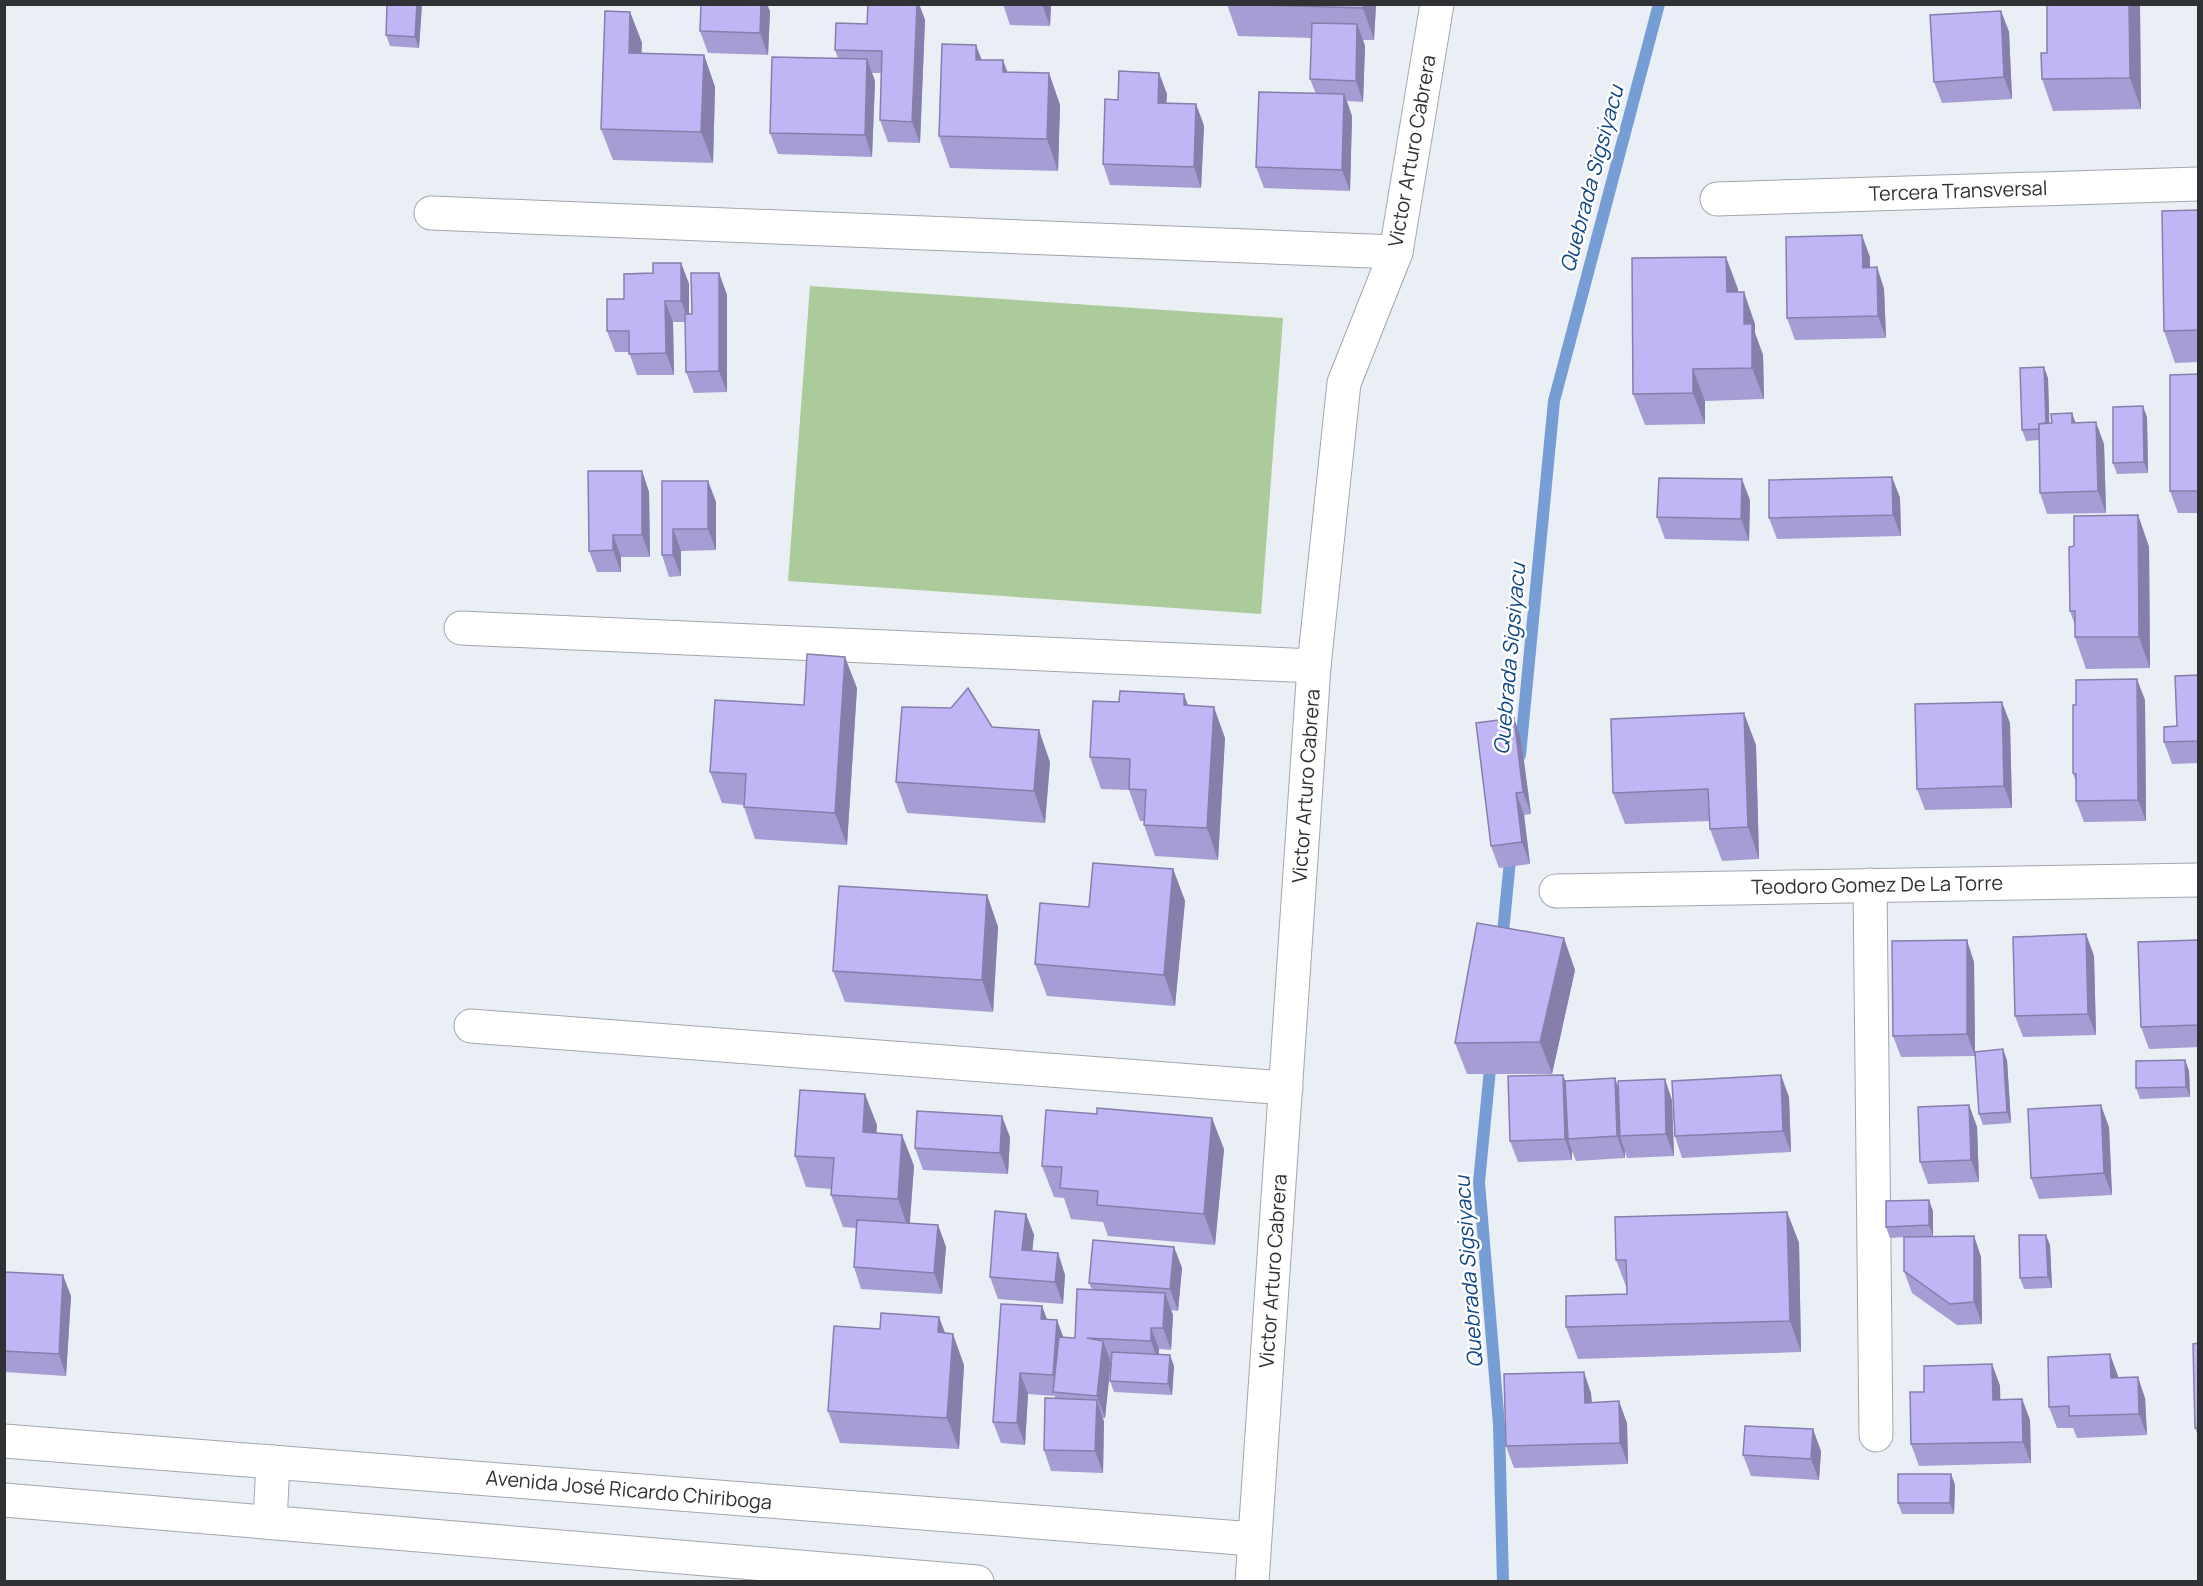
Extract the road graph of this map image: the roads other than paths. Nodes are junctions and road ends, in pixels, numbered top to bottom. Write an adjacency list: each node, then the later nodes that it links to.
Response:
1 (1437, 4): 5 (street, Victor Arturo Cabrera)
2 (2199, 184): 3 (street, Tercera Transversal)
3 (1717, 199)
4 (431, 213): 5 (street)
5 (1396, 252): 7 (street, Victor Arturo Cabrera)
6 (461, 628): 7 (street)
7 (1314, 666): 12 (street, Victor Arturo Cabrera)
8 (2199, 880): 9 (street, Teodoro Gomez De La Torre)
9 (1870, 885): 10 (street, Teodoro Gomez De La Torre); 13 (street)
10 (1556, 891)
11 (471, 1026): 12 (street)
12 (1286, 1088): 18 (street, Victor Arturo Cabrera)
13 (1876, 1435)
14 (4, 1441): 15 (street, Avenida José Ricardo Chiriboga)
15 (273, 1462): 17 (street); 18 (street, Avenida José Ricardo Chiriboga)
16 (4, 1500): 17 (street)
17 (270, 1522): 19 (street)
18 (1253, 1539): 20 (street, Victor Arturo Cabrera)
19 (977, 1581)
20 (1252, 1581)

